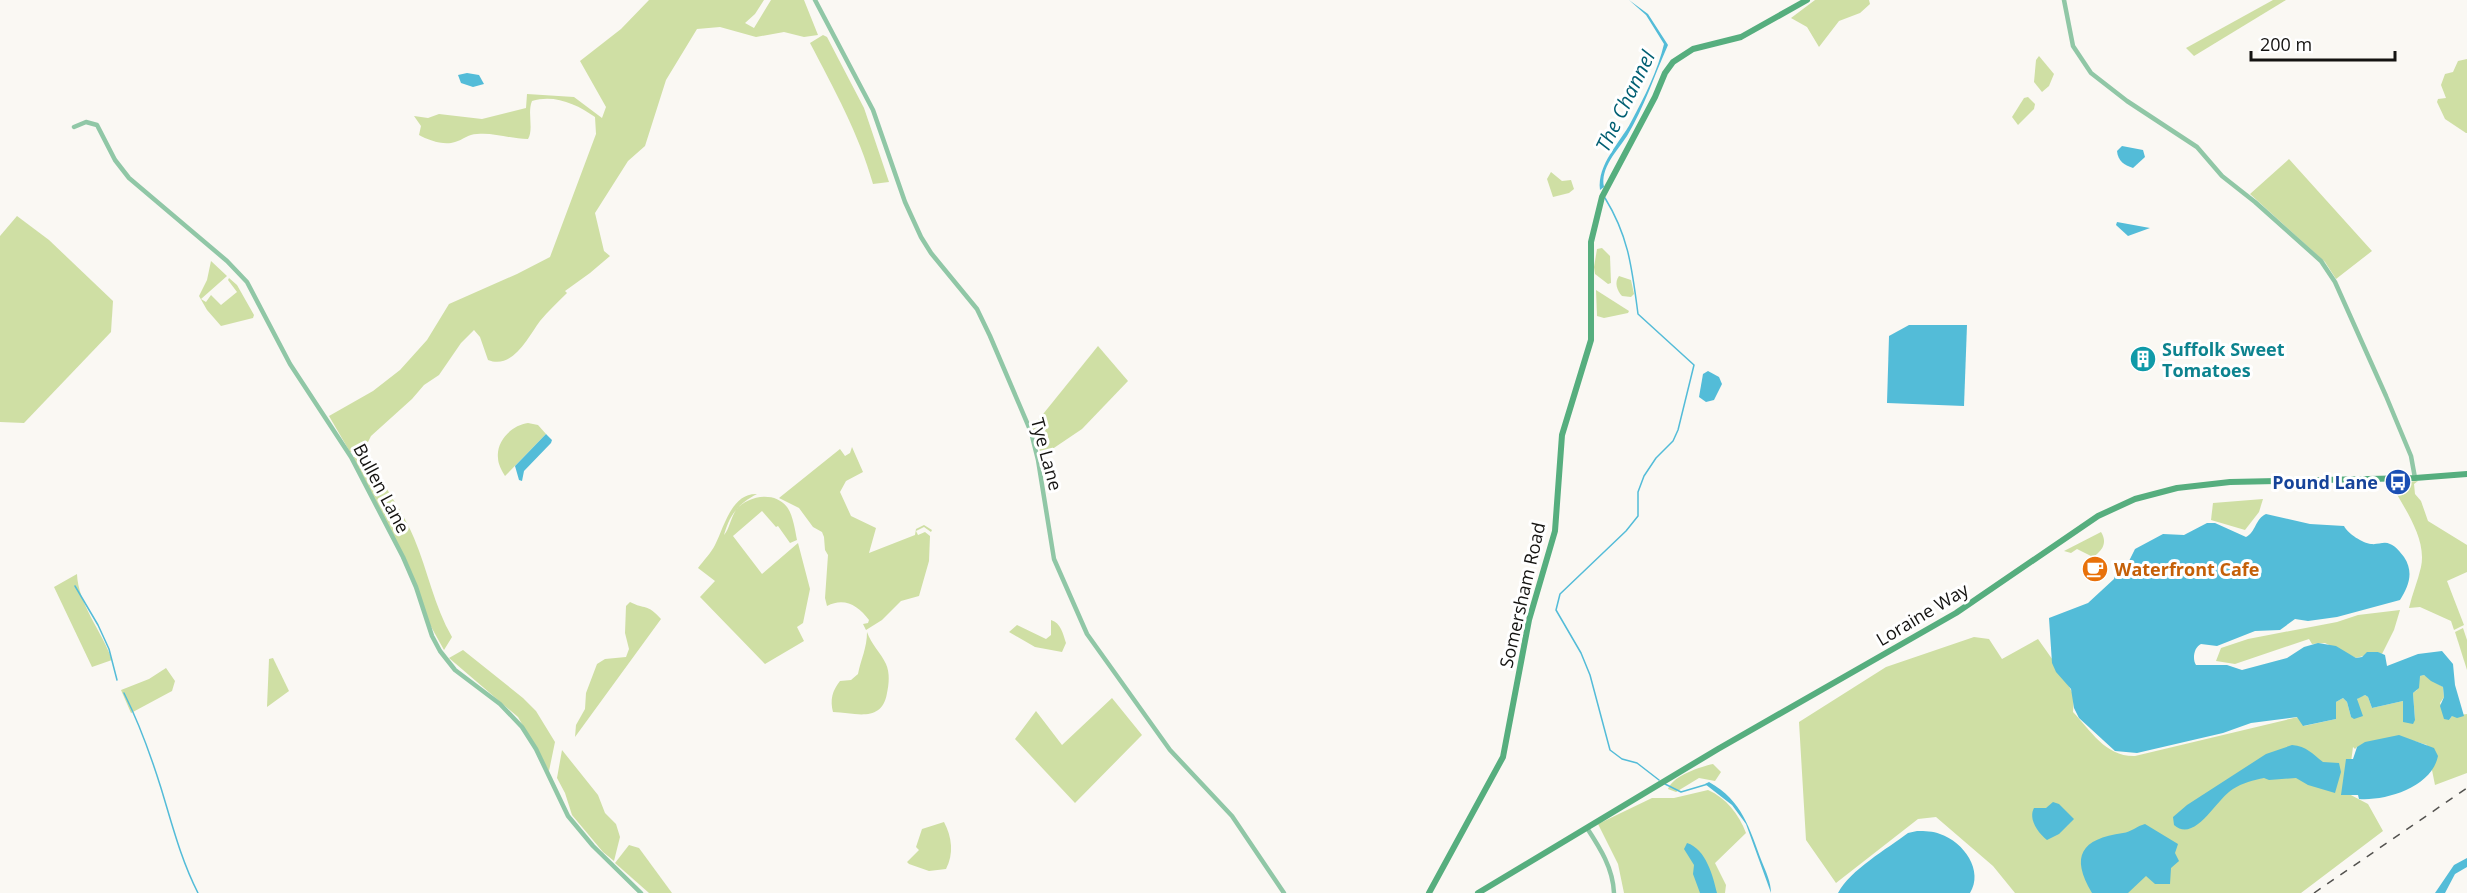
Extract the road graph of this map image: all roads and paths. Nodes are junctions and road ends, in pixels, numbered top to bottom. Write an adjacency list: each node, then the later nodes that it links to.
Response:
1 (815, 0): 9 (street, Tye Lane)
2 (1807, 0): 10 (main road, Somersham Road)
3 (2064, 0): 6 (street)
4 (74, 127): 8 (street, Bullen Lane)
5 (2467, 474): 6 (main road, Loraine Way)
6 (2415, 478): 7 (main road, Loraine Way)
7 (1587, 828): 11 (main road, Loraine Way); 12 (street)
8 (641, 893)
9 (1284, 893)
10 (1430, 893)
11 (1478, 893)
12 (1614, 893)

